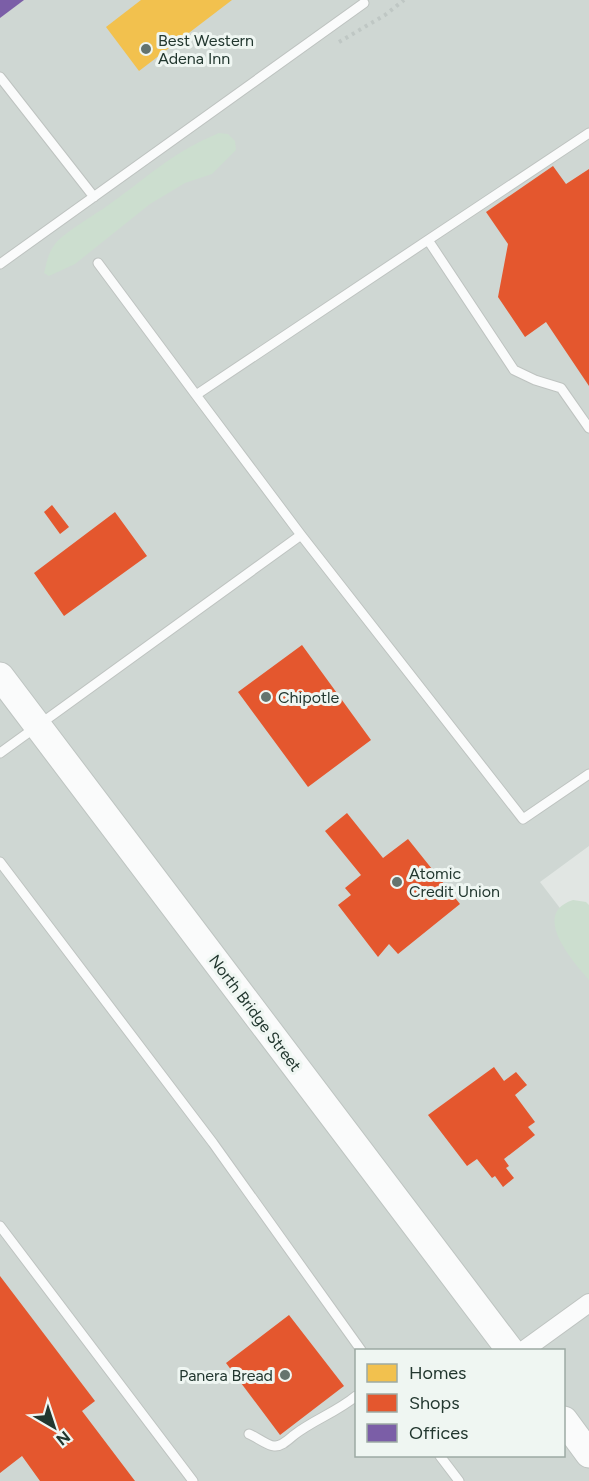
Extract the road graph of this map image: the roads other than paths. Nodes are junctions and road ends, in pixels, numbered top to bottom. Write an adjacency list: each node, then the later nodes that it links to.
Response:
1 (364, 3): 4 (lane)
2 (0, 77): 4 (lane)
3 (589, 133): 5 (lane)
4 (94, 197): 7 (lane)
5 (428, 240): 8 (lane); 9 (lane)
6 (98, 263): 8 (lane)
7 (0, 264)
8 (196, 395): 10 (lane)
9 (589, 428)
10 (301, 535): 12 (lane); 14 (lane)
11 (0, 676): 12 (main road, North Bridge Street)
12 (37, 724): 13 (lane); 19 (main road, North Bridge Street)
13 (0, 753)
14 (589, 774)
15 (0, 862): 18 (lane)
16 (0, 1226): 26 (lane)
17 (589, 1303): 20 (street)
18 (360, 1349)
19 (509, 1349)
20 (525, 1349)
21 (355, 1398): 23 (lane)
22 (565, 1421): 24 (main road)
23 (249, 1434)
24 (589, 1454)
25 (441, 1457): 27 (lane)
26 (193, 1481)
27 (459, 1481)

